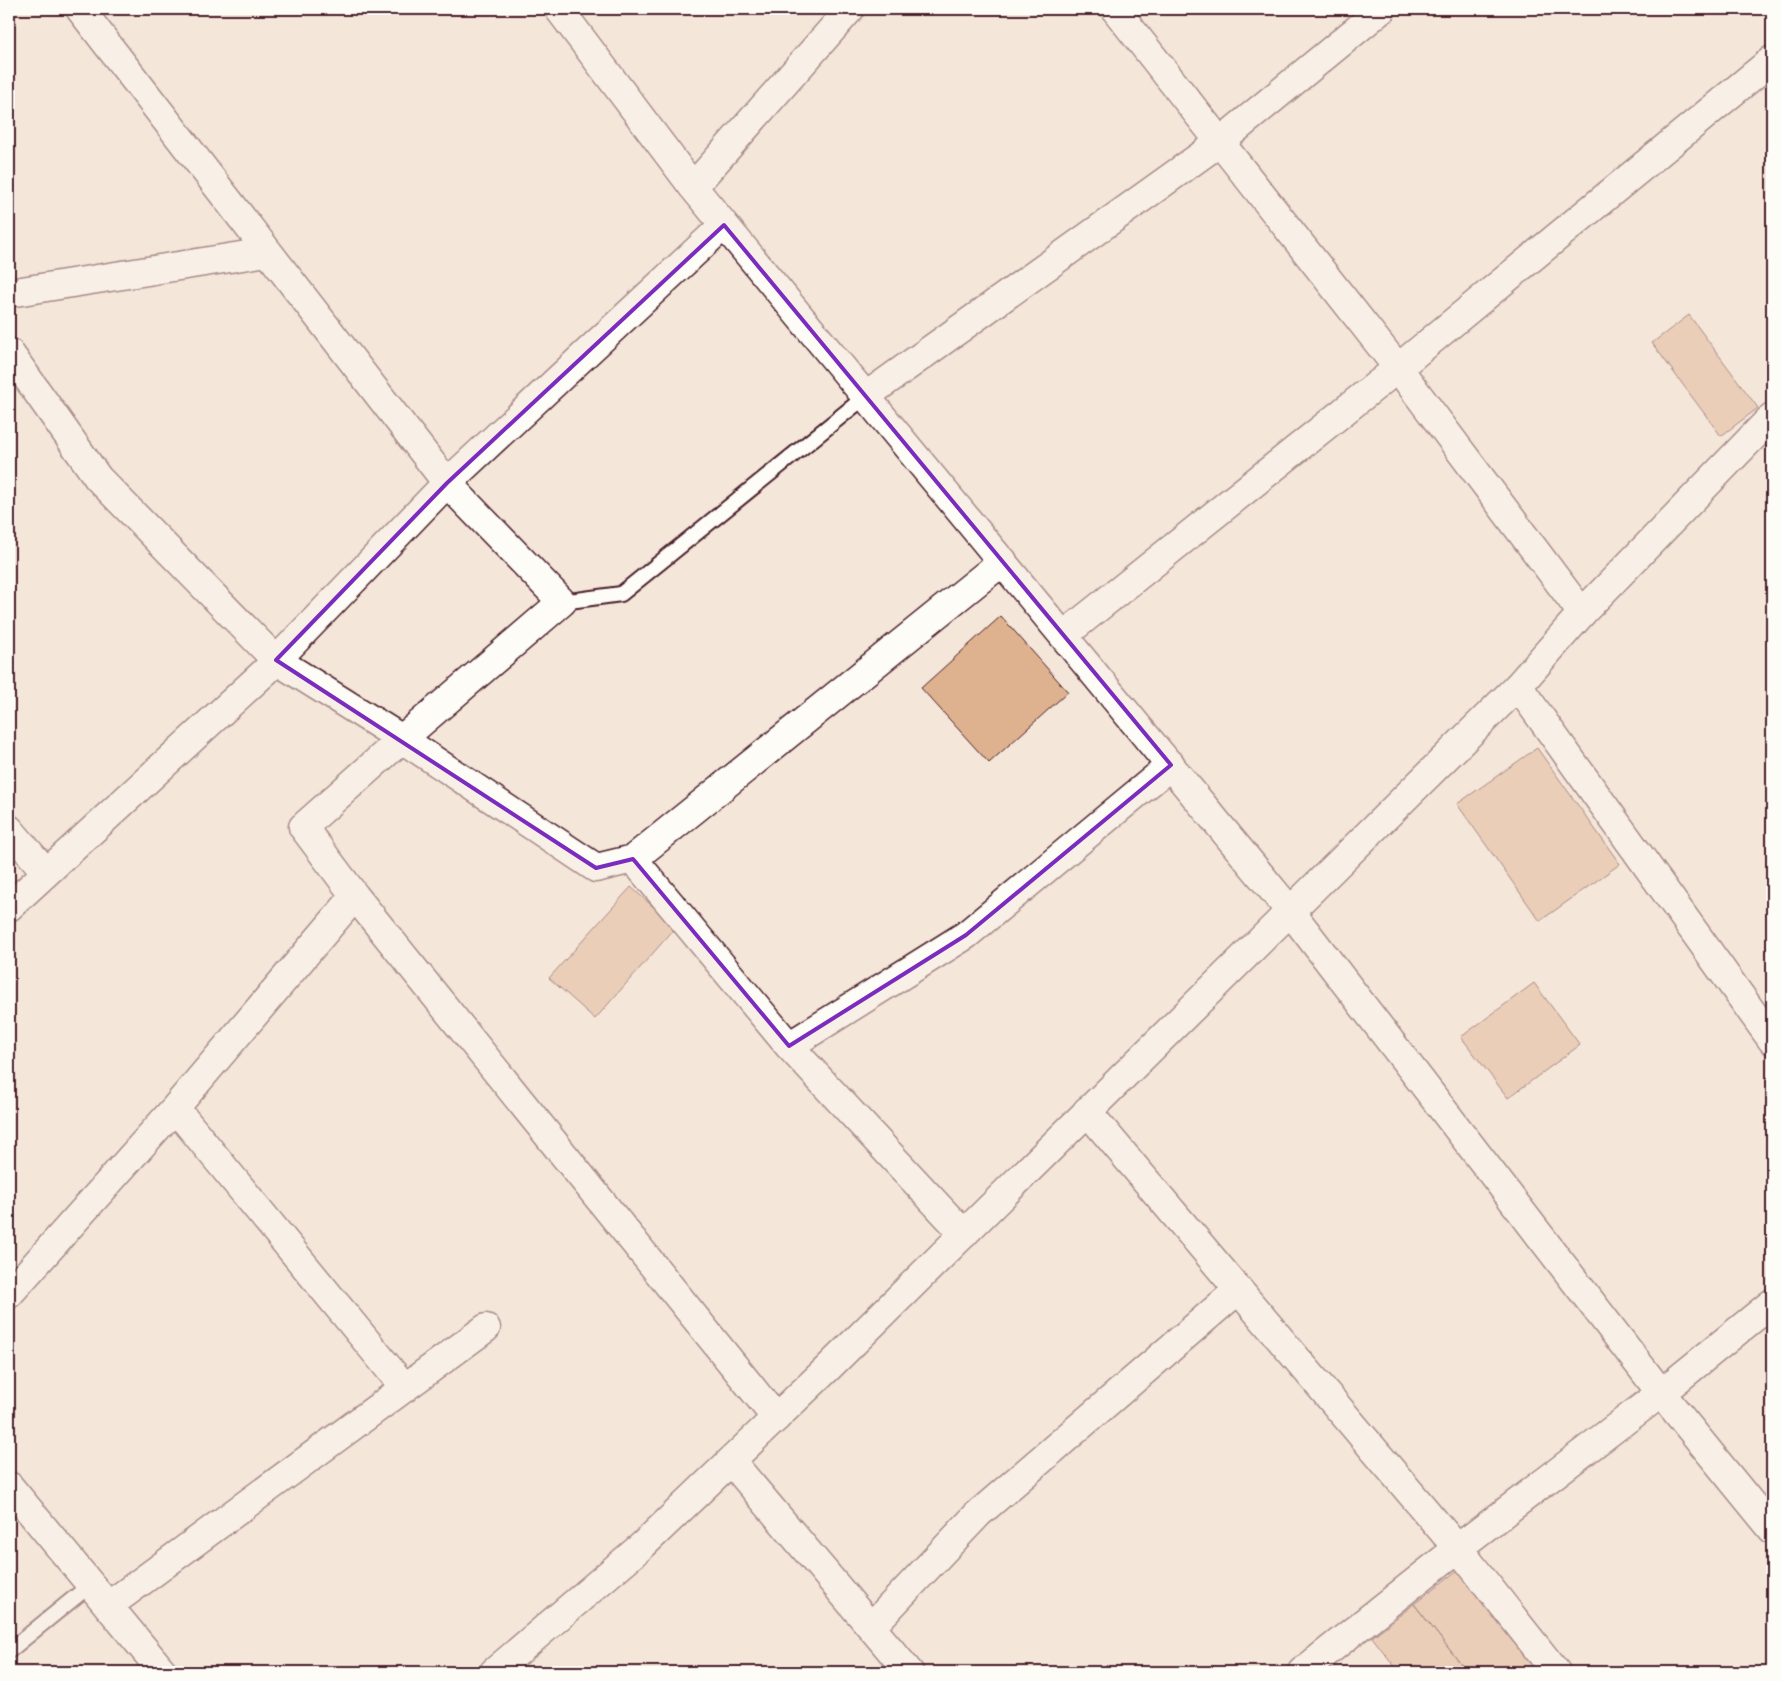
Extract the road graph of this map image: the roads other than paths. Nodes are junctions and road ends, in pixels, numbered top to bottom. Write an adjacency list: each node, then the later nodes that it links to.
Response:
1 (80, 9): 10 (street)
2 (559, 9): 8 (street)
3 (850, 9): 8 (street)
4 (1115, 9): 7 (street)
5 (1382, 9): 7 (street)
6 (1772, 60): 13 (street)
7 (1220, 142): 13 (street); 14 (street)
8 (694, 187): 9 (street)
9 (724, 225): 14 (street); 16 (street)
10 (267, 252): 11 (street); 16 (street)
11 (9, 293)
12 (9, 352): 21 (street)
13 (1398, 368): 19 (street); 20 (street)
14 (866, 396): 17 (street); 18 (lane)
15 (1772, 419): 19 (street)
16 (448, 483): 18 (street); 21 (street)
17 (1003, 561): 20 (street); 26 (street)
18 (562, 602): 23 (street)
19 (1582, 613): 22 (street)
20 (1064, 635): 24 (street)
21 (276, 660): 23 (street); 27 (street)
22 (1518, 686): 30 (street); 31 (street)
23 (402, 739): 26 (street); 28 (street)
24 (1171, 765): 30 (street); 32 (street)
25 (9, 829): 27 (street)
26 (633, 859): 32 (street)
27 (46, 872): 29 (street)
28 (355, 896): 33 (street); 42 (street)
29 (9, 907)
30 (1290, 911): 34 (street); 41 (street)
31 (1772, 1040)
32 (789, 1046): 35 (street)
33 (175, 1108): 37 (street); 40 (street)
34 (1088, 1112): 35 (street); 36 (street)
35 (964, 1234): 42 (street)
36 (1238, 1290): 46 (street); 49 (street)
37 (9, 1294)
38 (1772, 1303): 41 (street)
39 (486, 1328): 40 (street)
40 (405, 1388): 48 (street)
41 (1662, 1393): 45 (street); 46 (street)
42 (776, 1418): 43 (street)
43 (731, 1461): 49 (street); 53 (street)
44 (9, 1486): 47 (street)
45 (1772, 1529)
46 (1458, 1548): 54 (street); 55 (street)
47 (90, 1586): 48 (street); 50 (lane)
48 (108, 1606): 52 (street)
49 (870, 1627): 51 (street)
50 (9, 1651)
51 (899, 1669)
52 (163, 1672)
53 (494, 1672)
54 (1302, 1672)
55 (1556, 1672)

